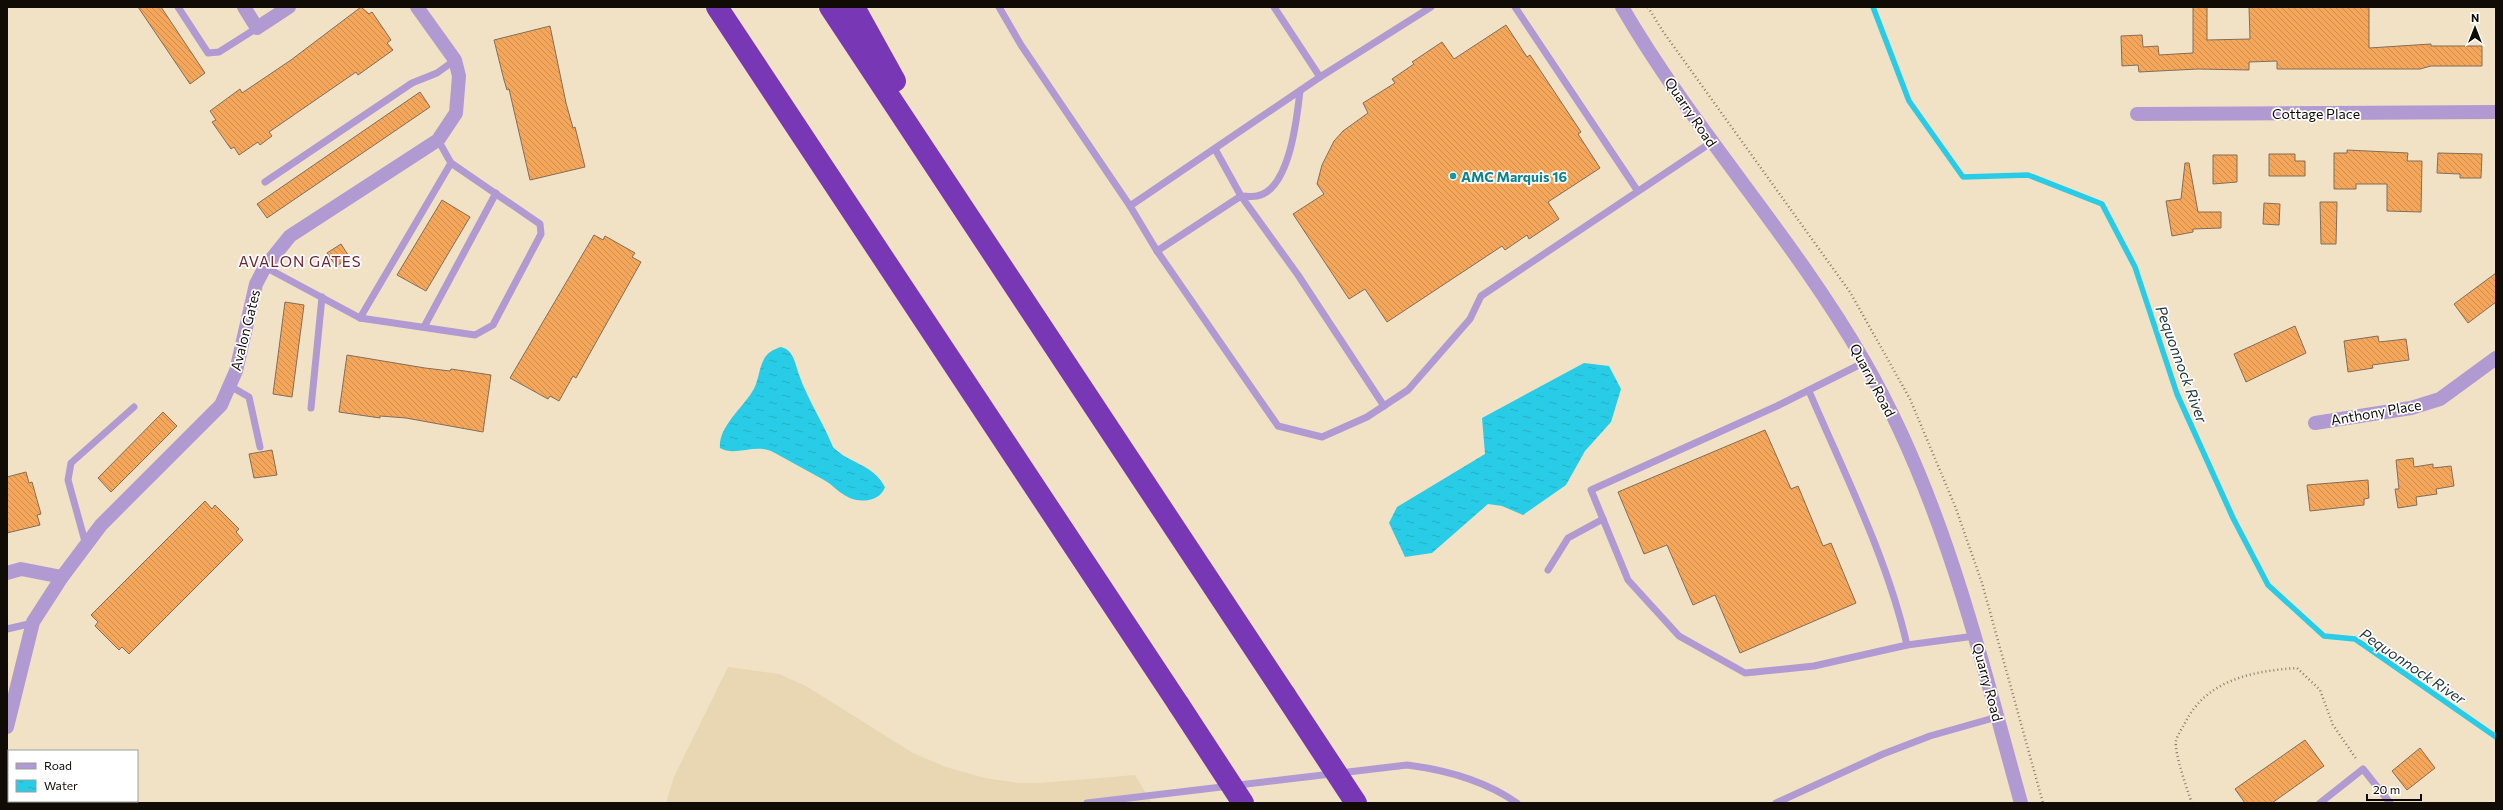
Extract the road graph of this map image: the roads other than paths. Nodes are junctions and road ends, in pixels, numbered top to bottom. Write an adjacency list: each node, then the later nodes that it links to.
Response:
1 (178, 7): 13 (lane)
2 (244, 7): 13 (street)
3 (289, 7): 13 (street)
4 (417, 7): 14 (street, Avalon Gates)
5 (717, 7): 56 (highway, bridge)
6 (830, 7): 28 (highway)
7 (854, 7): 28 (highway)
8 (999, 7): 27 (lane)
9 (1274, 7): 15 (lane)
10 (1431, 7): 15 (lane)
11 (1515, 7): 24 (lane)
12 (1622, 7): 20 (street, Quarry Road)
13 (257, 28)
14 (455, 60): 19 (street, Avalon Gates); 23 (lane)
15 (1320, 77): 16 (lane)
16 (1300, 91): 21 (lane); 26 (lane)
17 (2496, 112): 18 (street, Cottage Place)
18 (2137, 114)
19 (438, 140): 22 (lane); 30 (street, Avalon Gates)
20 (1712, 142): 24 (lane); 35 (street, Quarry Road)
21 (1215, 149): 26 (lane); 27 (lane)
22 (451, 163): 25 (lane); 32 (lane)
23 (265, 182)
24 (1637, 190): 38 (lane)
25 (496, 193): 33 (lane); 33 (lane)
26 (1241, 196): 29 (lane); 38 (lane)
27 (1130, 206): 29 (lane)
28 (965, 211): 57 (highway, bridge)
29 (1156, 251): 38 (lane)
30 (265, 267): 31 (lane); 36 (street, Avalon Gates)
31 (322, 298): 32 (lane); 40 (lane)
32 (360, 318): 33 (lane)
33 (424, 327)
34 (2496, 358): 41 (street, Anthony Place)
35 (1865, 362): 37 (lane); 50 (street, Quarry Road)
36 (230, 386): 42 (lane); 44 (street, Avalon Gates)
37 (1809, 390): 43 (lane); 51 (lane)
38 (1384, 406)
39 (134, 407): 44 (lane)
40 (311, 408)
41 (2315, 423)
42 (260, 447)
43 (1603, 519): 45 (lane); 51 (lane)
44 (86, 545): 47 (street, Avalon Gates)
45 (1548, 570)
46 (7, 573): 47 (street)
47 (62, 577): 48 (street, Avalon Gates)
48 (33, 622): 49 (lane); 53 (street, Avalon Gates)
49 (7, 630)
50 (1975, 636): 51 (lane); 52 (street, Quarry Road)
51 (1907, 644)
52 (1997, 717): 59 (lane); 60 (street, Quarry Road)
53 (7, 727)
54 (1107, 802): 55 (lane); 58 (lane)
55 (1087, 803)
56 (1243, 803)
57 (1356, 803)
58 (1517, 803)
59 (1776, 803)
60 (2021, 803)
61 (2320, 803): 62 (lane)
62 (2390, 803)

